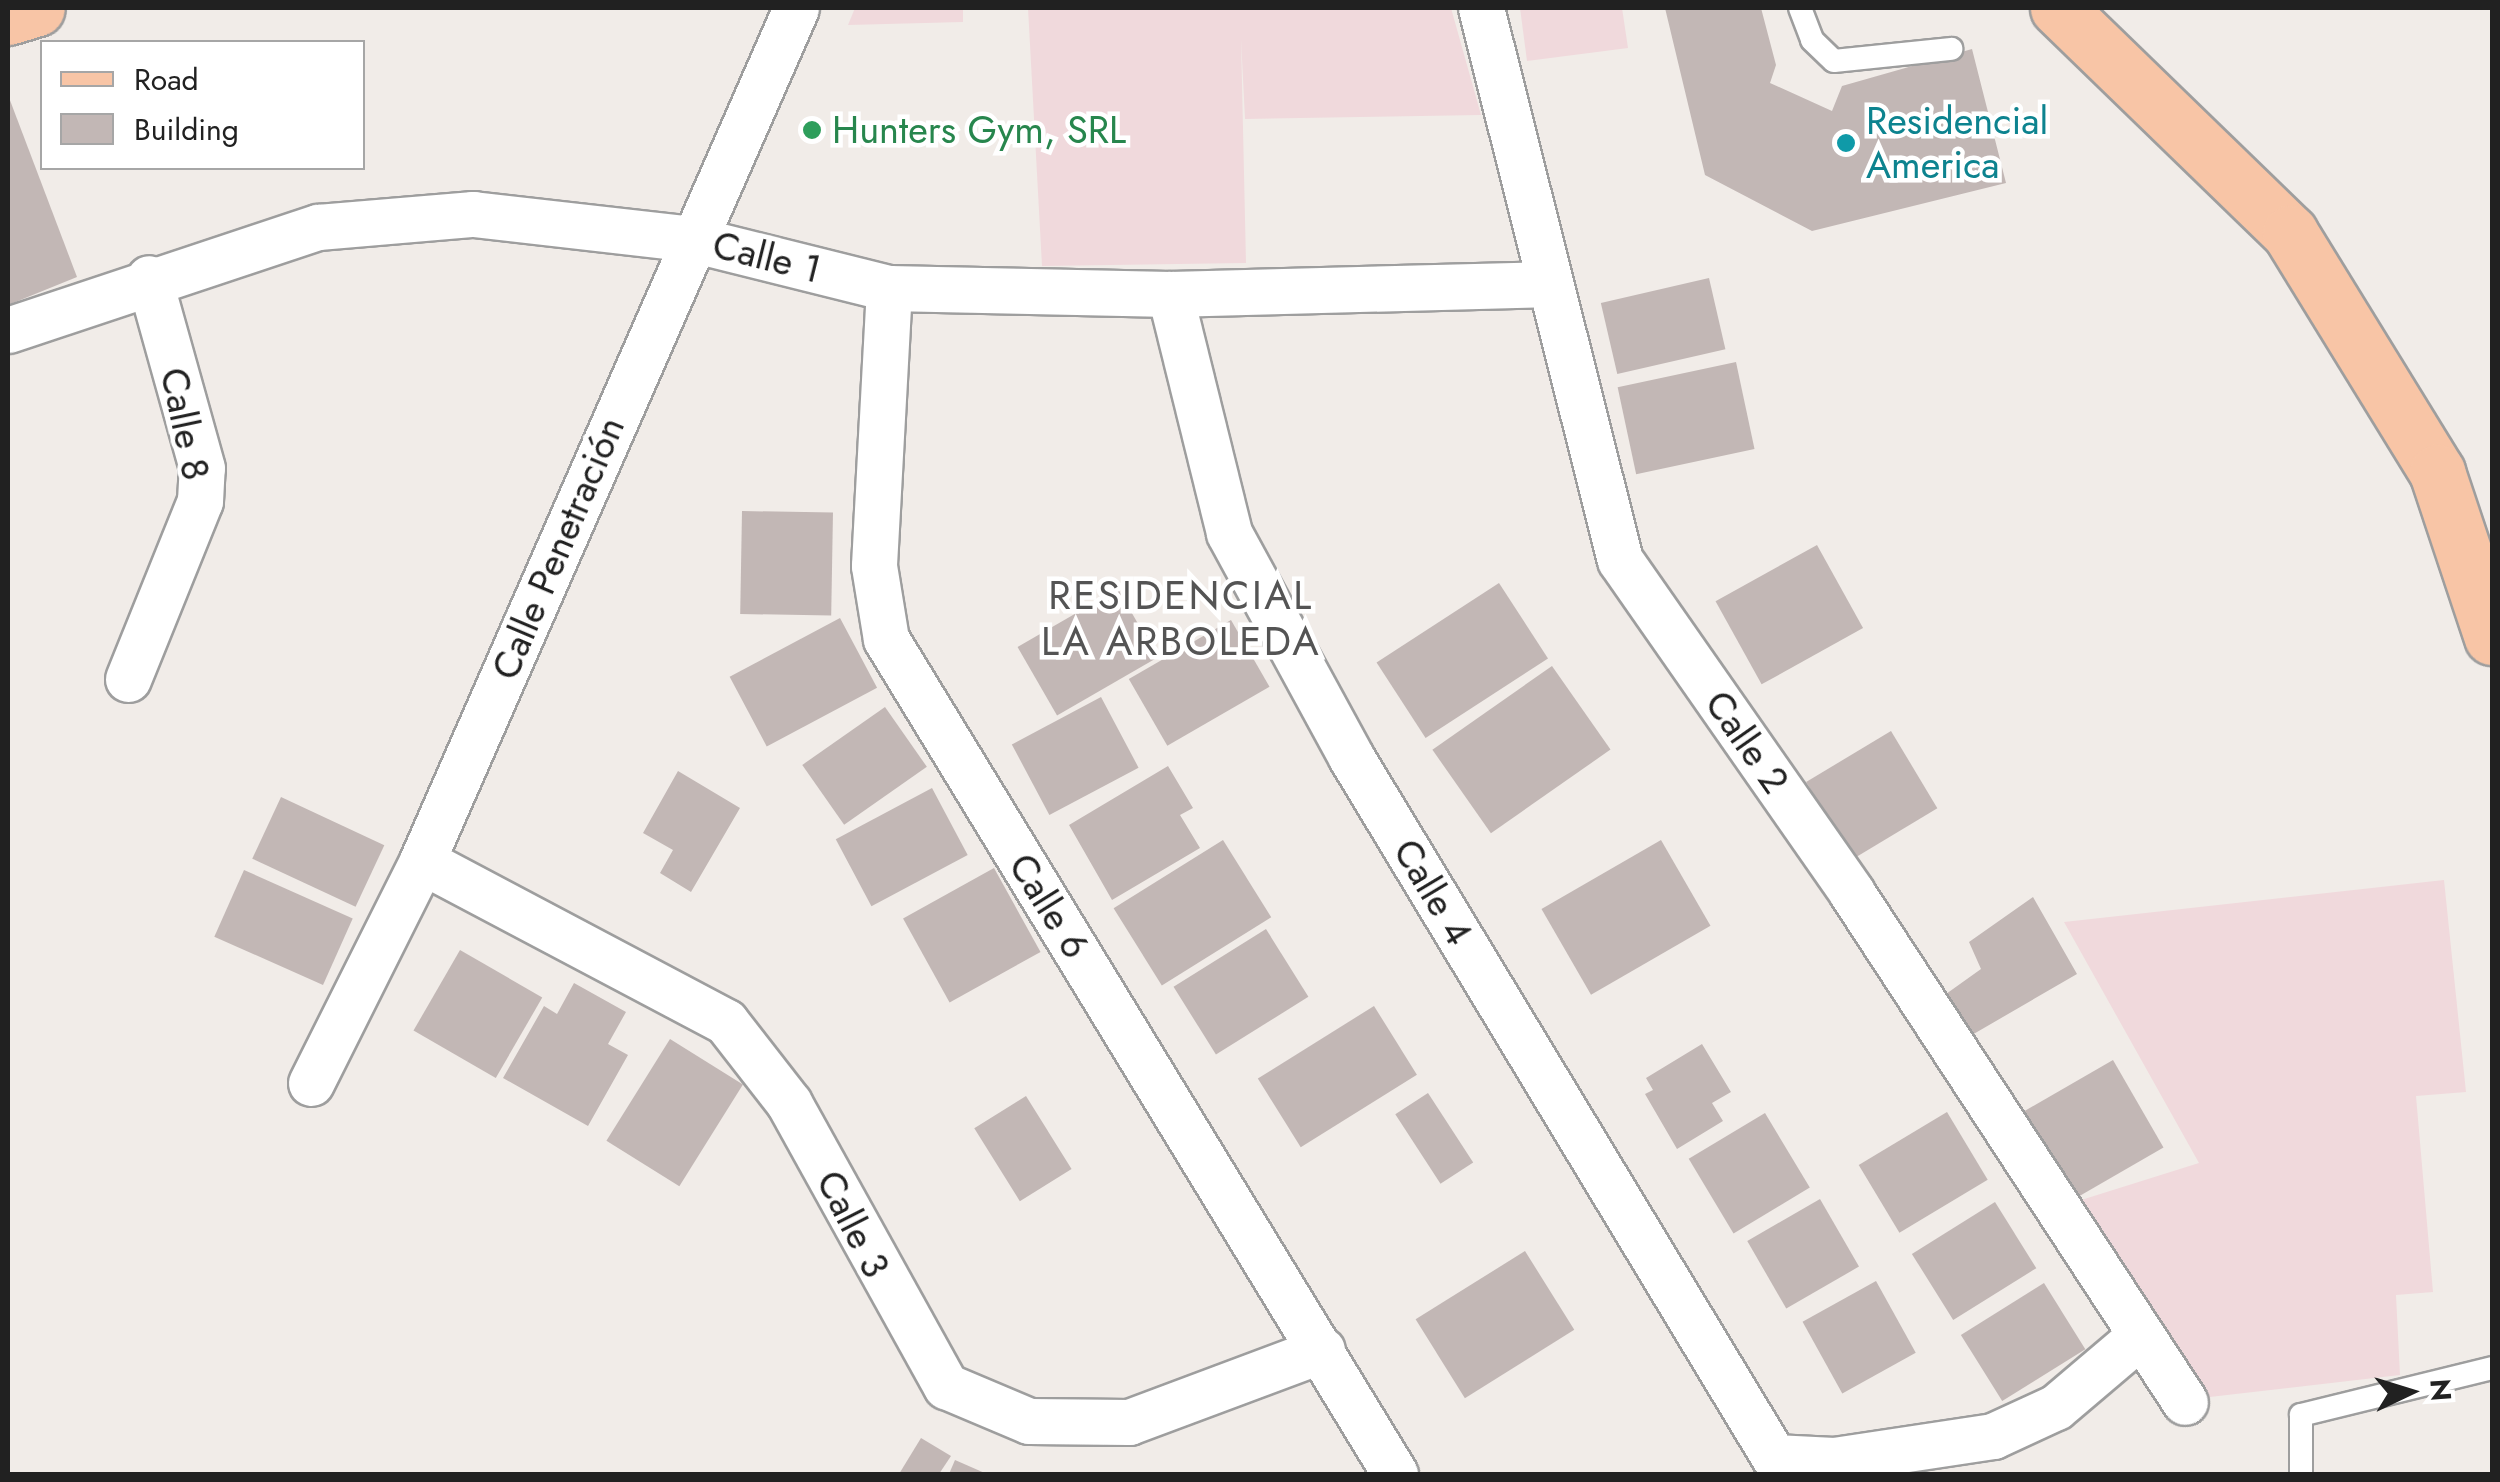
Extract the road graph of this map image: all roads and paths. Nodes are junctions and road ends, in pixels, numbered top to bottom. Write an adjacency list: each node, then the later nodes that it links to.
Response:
1 (37, 8): 6 (main road)
2 (796, 8): 8 (street, Calle Penetración)
3 (1481, 8): 10 (street, Calle 2)
4 (1800, 8): 7 (lane)
5 (2077, 16): 14 (main road)
6 (8, 18)
7 (1952, 49)
8 (692, 238): 9 (street, Calle 1); 11 (street, Calle 1); 16 (street, Calle Penetración)
9 (150, 278): 13 (street, Calle 1); 15 (street, Calle 8)
10 (1544, 284): 12 (street, Calle 1); 18 (street, Calle 2)
11 (889, 288): 12 (street, Calle 1); 19 (street, Calle 6)
12 (1170, 294): 18 (street, Calle 4)
13 (8, 330)
14 (2492, 637)
15 (128, 679)
16 (422, 861): 17 (street, Calle Penetración); 19 (street, Calle 3)
17 (311, 1083)
18 (2140, 1335): 21 (street, Calle 2)
19 (1322, 1350): 22 (street, Calle 6)
20 (2492, 1368): 23 (lane)
21 (2185, 1402)
22 (1395, 1474)
23 (2302, 1474)

